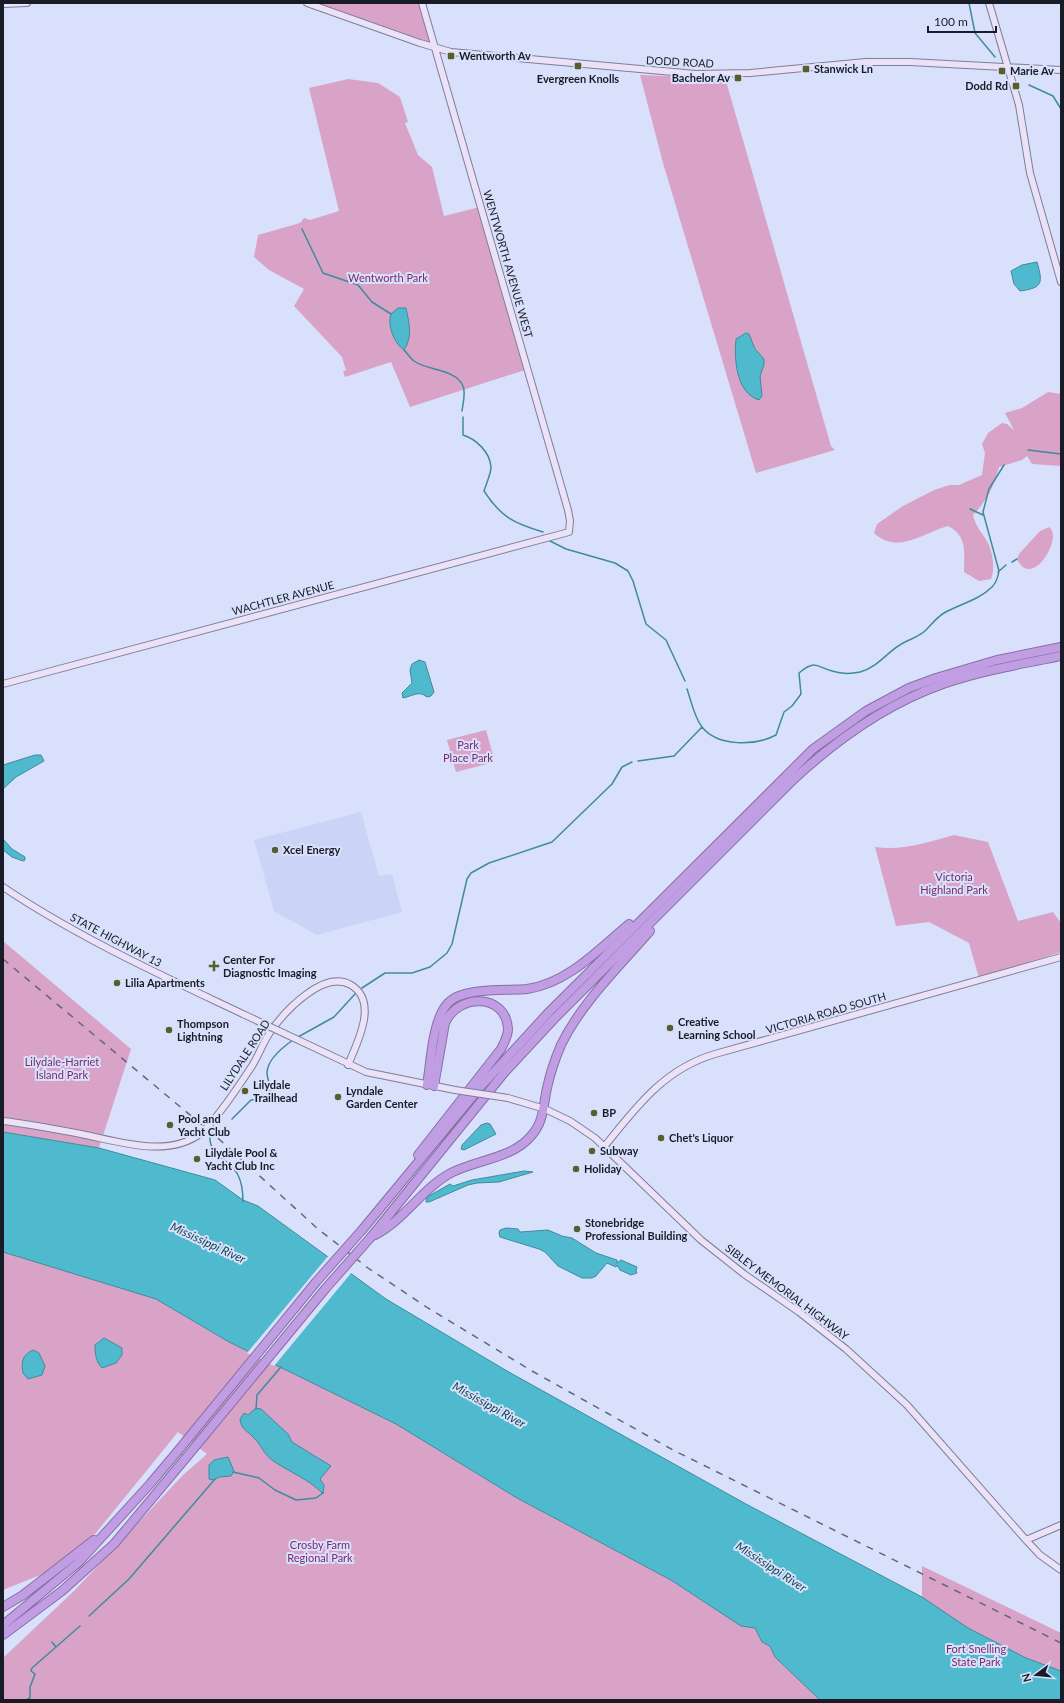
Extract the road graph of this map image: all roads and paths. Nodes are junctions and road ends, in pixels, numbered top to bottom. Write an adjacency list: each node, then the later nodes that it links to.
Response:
1 (27, 3): 5 (street)
2 (307, 3): 6 (street, DODD ROAD)
3 (422, 3): 6 (street, WENTWORTH AVENUE WEST)
4 (989, 3): 7 (street)
5 (3, 4)
6 (435, 47): 7 (street, DODD ROAD); 10 (street, WENTWORTH AVENUE WEST)
7 (1008, 67): 8 (street, DODD ROAD); 9 (street)
8 (1061, 70)
9 (1061, 282)
10 (569, 532): 13 (street, WACHTLER AVENUE)
11 (1061, 647): 15 (highway)
12 (1061, 656): 16 (highway)
13 (3, 684)
14 (3, 888): 18 (street, STATE HIGHWAY 13, bridge)
15 (670, 890): 19 (highway); 24 (highway)
16 (683, 891): 21 (highway); 25 (highway)
17 (1061, 957): 23 (street, VICTORIA ROAD SOUTH)
18 (348, 1065): 19 (street, STATE HIGHWAY 13); 22 (street, LILYDALE ROAD)
19 (430, 1085): 20 (street, STATE HIGHWAY 13); 24 (highway)
20 (455, 1090): 21 (street, SIBLEY MEMORIAL HIGHWAY, bridge)
21 (545, 1109): 23 (street, SIBLEY MEMORIAL HIGHWAY); 25 (highway)
22 (3, 1120)
23 (604, 1146): 28 (street, SIBLEY MEMORIAL HIGHWAY)
24 (367, 1224): 27 (highway, bridge)
25 (371, 1237): 32 (highway, bridge)
26 (1061, 1525): 28 (street)
27 (112, 1526): 30 (highway); 31 (highway)
28 (1026, 1540): 29 (street, SIBLEY MEMORIAL HIGHWAY)
29 (1061, 1570)
30 (3, 1607)
31 (3, 1625)
32 (3, 1635)

